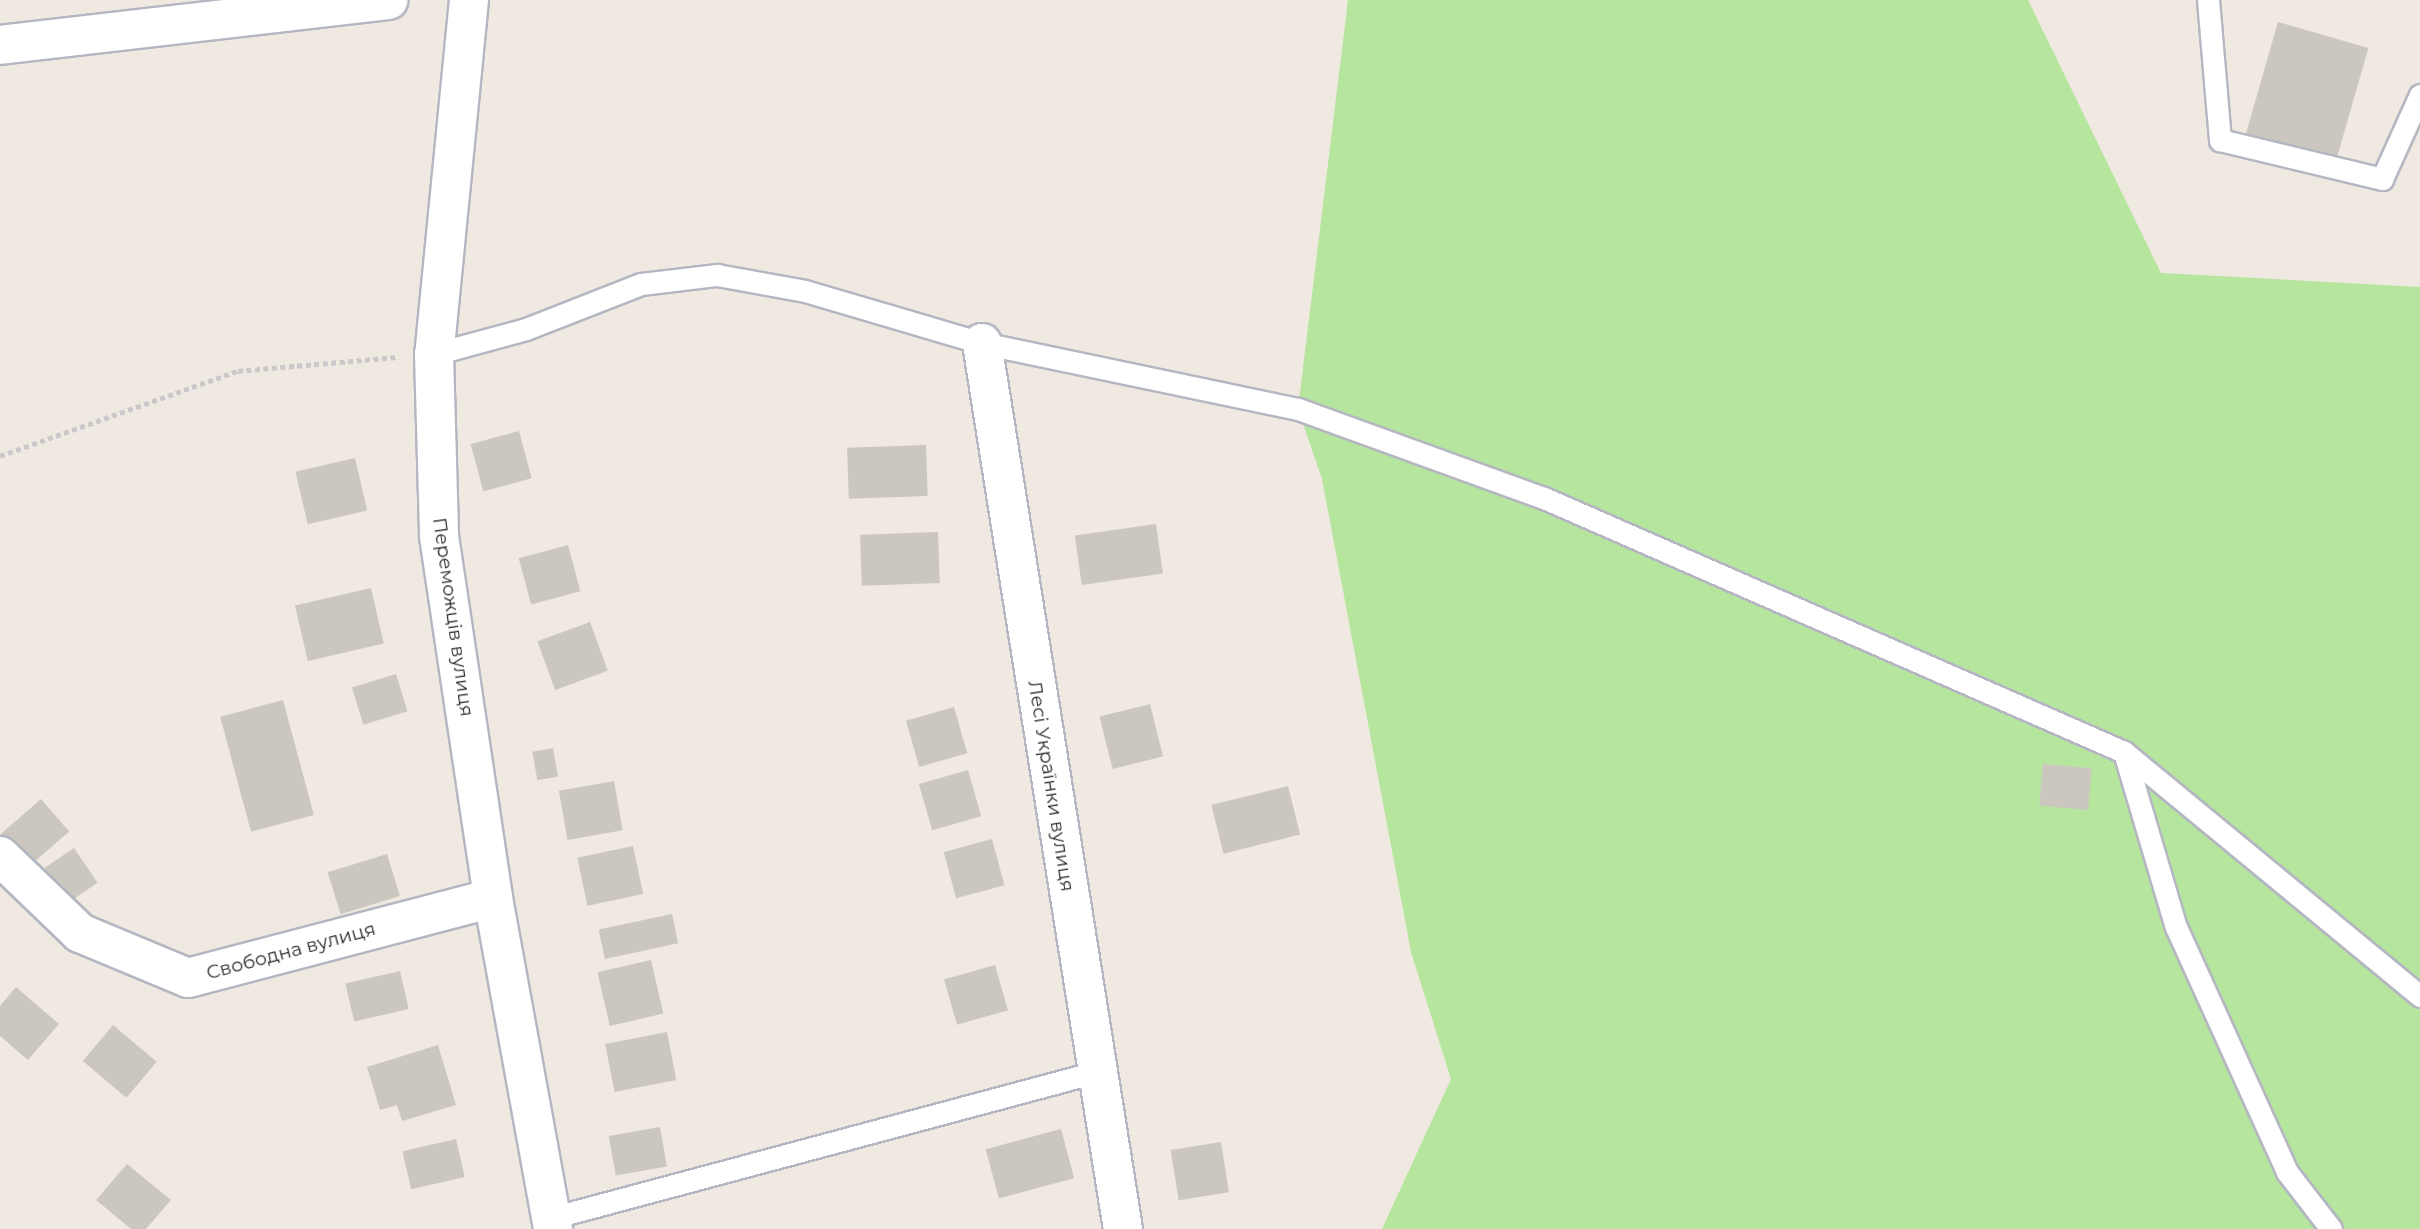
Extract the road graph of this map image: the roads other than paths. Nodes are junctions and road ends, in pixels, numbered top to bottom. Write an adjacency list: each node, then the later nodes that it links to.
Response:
1 (388, 0): 4 (street)
2 (469, 0): 7 (street, Переможців вулиця)
3 (2208, 0): 5 (lane)
4 (0, 45)
5 (2420, 95)
6 (982, 343): 7 (lane); 8 (lane); 12 (street, Лесі Українки вулиця)
7 (434, 354): 10 (street, Переможців вулиця)
8 (2124, 752): 11 (lane); 15 (lane)
9 (0, 856): 10 (street, Свободна вулиця)
10 (493, 898): 13 (street, Переможців вулиця)
11 (2420, 996)
12 (1096, 1072): 13 (lane); 14 (street, Лесі Українки вулиця)
13 (552, 1224)
14 (1124, 1229)
15 (2331, 1229)

